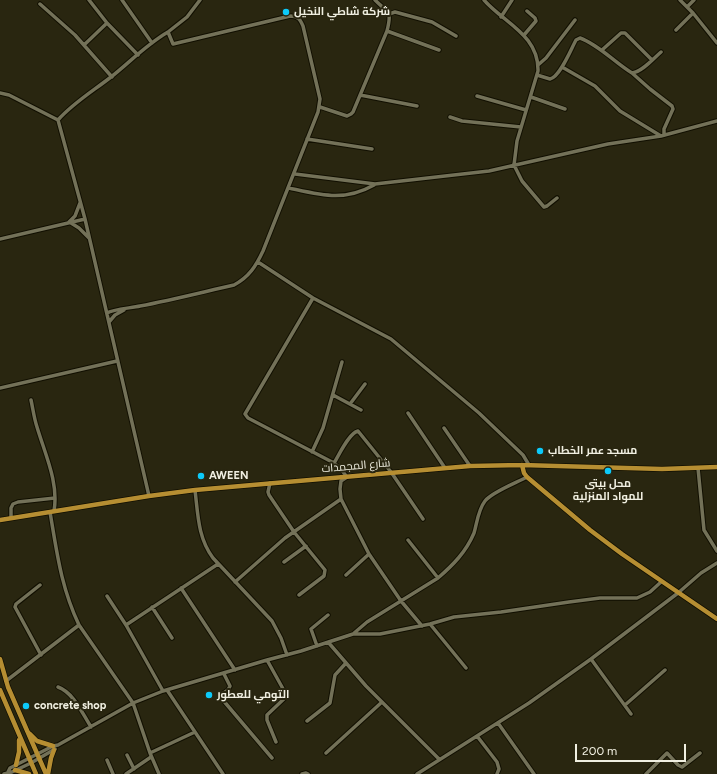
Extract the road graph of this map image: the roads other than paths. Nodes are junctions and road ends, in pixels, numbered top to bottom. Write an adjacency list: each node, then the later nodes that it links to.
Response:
1 (89, 0): 16 (street)
2 (123, 0): 22 (street)
3 (200, 0): 19 (street)
4 (375, 0): 13 (street)
5 (484, 0): 14 (street)
6 (512, 0): 14 (street)
7 (680, 0): 10 (street)
8 (694, 0): 10 (street)
9 (40, 4): 24 (street)
10 (687, 7): 12 (street)
11 (527, 11): 20 (street)
12 (693, 13): 18 (street); 23 (street)
13 (389, 14): 17 (street); 21 (street)
14 (501, 17): 20 (street)
15 (575, 20): 30 (street)
16 (107, 23): 24 (street); 28 (street)
17 (387, 30): 25 (street); 36 (street)
18 (676, 30)
19 (168, 32): 22 (street); 40 (street)
20 (524, 35): 30 (street)
21 (456, 36)
22 (152, 43): 28 (street)
23 (717, 43)
24 (84, 45): 34 (street)
25 (439, 50)
26 (602, 50): 29 (street); 31 (street); 32 (street)
27 (661, 52): 29 (street)
28 (138, 56): 34 (street)
29 (652, 60): 32 (street)
30 (538, 65): 33 (street)
31 (562, 67): 33 (street); 47 (street)
32 (632, 73): 47 (street)
33 (537, 75): 38 (street)
34 (112, 76): 44 (street)
35 (0, 93): 44 (street)
36 (360, 95): 39 (street); 40 (street)
37 (477, 96): 42 (street)
38 (530, 97): 41 (street); 42 (street)
39 (417, 106)
40 (320, 107): 48 (street)
41 (566, 109)
42 (526, 110): 46 (street)
43 (450, 117): 46 (street)
44 (58, 120): 55 (street)
45 (717, 121): 47 (street)
46 (521, 127): 50 (street)
47 (662, 135): 50 (street)
48 (307, 139): 49 (street); 51 (street)
49 (372, 149)
50 (514, 166): 52 (street); 54 (street)
51 (295, 174): 52 (street); 53 (street)
52 (375, 184): 53 (street)
53 (288, 188): 60 (street)
54 (557, 198)
55 (80, 202): 56 (street); 57 (street)
56 (85, 219): 57 (street); 59 (street)
57 (68, 223): 58 (street); 59 (street)
58 (0, 239)
59 (90, 239): 63 (street)
60 (258, 262): 61 (street); 62 (street)
61 (313, 298): 75 (street); 78 (street)
62 (124, 310): 63 (street); 64 (street)
63 (107, 313): 64 (street)
64 (109, 322): 65 (street)
65 (117, 361): 68 (street); 88 (street)
66 (342, 362): 69 (street)
67 (365, 384): 71 (street)
68 (0, 388)
69 (333, 395): 71 (street); 75 (street)
70 (31, 400): 89 (street)
71 (350, 404): 72 (street)
72 (361, 410)
73 (408, 413): 81 (street)
74 (444, 428): 79 (street)
75 (312, 452): 76 (street)
76 (334, 464): 83 (street); 84 (street)
77 (522, 465): 78 (main road, شارع المجمدات); 79 (main road, شارع المجمدات); 85 (main road)
78 (529, 465): 82 (main road, شارع المجمدات)
79 (470, 466): 81 (main road, شارع المجمدات)
80 (717, 467): 82 (main road, شارع المجمدات)
81 (445, 468): 83 (main road, شارع المجمدات)
82 (698, 468): 98 (street)
83 (391, 472): 84 (main road, شارع المجمدات); 93 (street)
84 (347, 476): 86 (main road, شارع المجمدات); 90 (street)
85 (527, 477): 104 (street); 106 (main road)
86 (270, 483): 87 (main road, شارع المجمدات); 95 (street)
87 (195, 490): 88 (main road, شارع المجمدات); 102 (street)
88 (149, 496): 91 (main road, شارع المجمدات)
89 (55, 498): 91 (street); 92 (street)
90 (341, 500): 95 (street); 99 (street)
91 (52, 512): 92 (main road, شارع المجمدات); 117 (street)
92 (11, 518): 94 (main road, شارع المجمدات)
93 (423, 519)
94 (0, 520)
95 (294, 532): 97 (street); 105 (street)
96 (408, 540): 104 (street)
97 (306, 546): 100 (street); 110 (street)
98 (717, 551)
99 (369, 554): 103 (street); 112 (street)
100 (284, 562)
101 (717, 563): 109 (street)
102 (218, 564): 105 (street); 108 (street)
103 (346, 575)
104 (438, 578): 112 (street)
105 (236, 582): 125 (street)
106 (661, 582): 109 (main road); 116 (street)
107 (40, 585): 124 (street)
108 (181, 588): 113 (street); 131 (street)
109 (678, 593): 115 (main road); 127 (street)
110 (300, 595)
111 (107, 596): 118 (street)
112 (401, 601): 119 (street); 120 (street)
113 (152, 607): 118 (street); 121 (street)
114 (328, 614): 123 (street)
115 (717, 619)
116 (430, 624): 119 (street); 130 (street)
117 (79, 625): 124 (street); 139 (street)
118 (126, 625): 137 (street)
119 (422, 626): 120 (street)
120 (353, 634): 122 (street)
121 (172, 638)
122 (328, 642): 123 (street); 129 (street)
123 (317, 646): 125 (street)
124 (41, 655): 134 (street)
125 (287, 655): 128 (street)
126 (0, 658): 134 (main road)
127 (591, 659): 140 (street); 143 (street)
128 (267, 660): 131 (street); 149 (street)
129 (346, 664): 138 (street); 142 (street)
130 (466, 668)
131 (235, 670): 133 (street)
132 (665, 670): 140 (street)
133 (224, 674): 137 (street); 156 (street)
134 (6, 681): 144 (main road)
135 (58, 687): 145 (street)
136 (0, 690): 147 (main road)
137 (165, 691): 139 (street); 146 (street)
138 (382, 702): 151 (street); 157 (street)
139 (133, 703): 145 (street); 154 (street)
140 (625, 705): 141 (street)
141 (631, 714)
142 (307, 721)
143 (498, 723): 148 (street); 174 (street)
144 (23, 724): 150 (main road); 155 (main road)
145 (91, 727): 150 (street)
146 (195, 732): 154 (street); 169 (street)
147 (18, 734): 158 (main road); 160 (main road)
148 (477, 736): 157 (street); 173 (street)
149 (276, 742)
150 (55, 747): 155 (street); 165 (main road)
151 (326, 753)
152 (700, 753): 175 (street)
153 (127, 755): 161 (street)
154 (150, 755): 161 (street); 168 (street)
155 (38, 756): 158 (street); 165 (main road)
156 (272, 758)
157 (439, 759): 172 (street)
158 (30, 760): 160 (street); 162 (street); 164 (main road)
159 (107, 760): 166 (street)
160 (16, 765): 162 (street)
161 (134, 769): 167 (street)
162 (10, 772): 163 (main road)
163 (28, 774)
164 (36, 774)
165 (47, 774)
166 (113, 774)
167 (126, 774)
168 (159, 774)
169 (223, 774)
170 (302, 774): 171 (street)
171 (308, 774)
172 (417, 774)
173 (497, 774)
174 (534, 774)
175 (646, 774)

